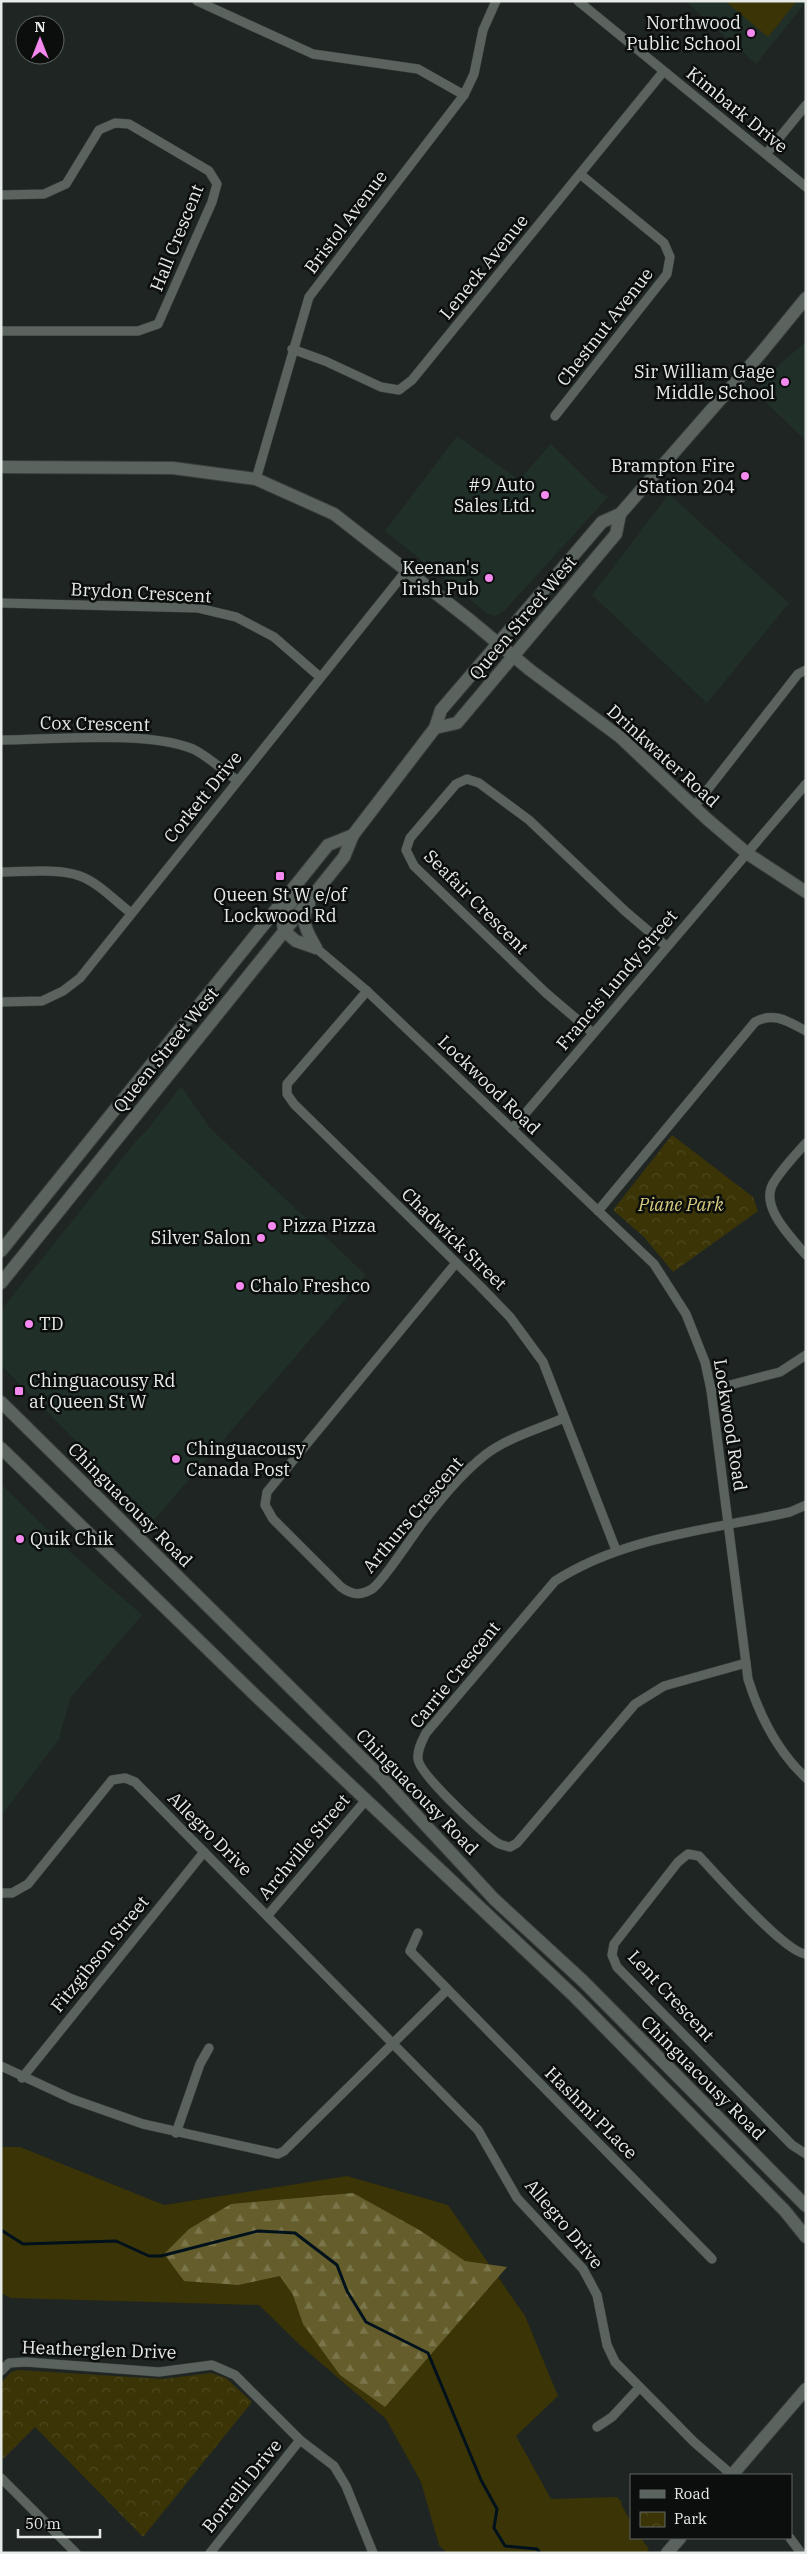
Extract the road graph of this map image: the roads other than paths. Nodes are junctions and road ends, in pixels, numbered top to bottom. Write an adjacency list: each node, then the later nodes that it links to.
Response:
1 (197, 1): 5 (street)
2 (496, 1): 5 (street, Bristol Avenue)
3 (578, 1): 4 (street, Kimbark Drive)
4 (664, 72): 7 (street, Kimbark Drive); 8 (street, Leneck Avenue)
5 (464, 95): 13 (street, Bristol Avenue)
6 (806, 105): 7 (street)
7 (766, 154): 9 (street, Kimbark Drive)
8 (580, 174): 13 (street, Leneck Avenue); 14 (street, Chestnut Avenue)
9 (806, 187)
10 (1, 195): 12 (street, Hall Crescent)
11 (806, 298): 17 (main road, Queen Street West)
12 (1, 331)
13 (292, 349): 16 (street, Bristol Avenue)
14 (555, 416)
15 (1, 466): 16 (main road, Drinkwater Road)
16 (256, 479): 18 (main road, Drinkwater Road)
17 (620, 514): 20 (main road, Queen Street West); 21 (main road, Queen Street West)
18 (406, 571): 20 (main road, Drinkwater Road); 23 (street, Corkett Drive)
19 (1, 603): 23 (street, Brydon Crescent)
20 (498, 643): 21 (main road, Drinkwater Road); 24 (main road, Queen Street West)
21 (514, 656): 24 (main road, Queen Street West); 28 (main road, Drinkwater Road)
22 (806, 670): 28 (street)
23 (320, 676): 26 (street, Corkett Drive)
24 (435, 728): 29 (main road, Queen Street West)
25 (1, 740): 26 (street, Cox Crescent)
26 (237, 780): 35 (street, Corkett Drive)
27 (806, 784): 31 (street, Francis Lundy Street)
28 (694, 807): 31 (main road, Drinkwater Road)
29 (353, 835): 30 (main road, Queen Street West); 33 (main road, Queen Street West)
30 (328, 845): 36 (main road); 43 (main road, Queen Street West)
31 (748, 854): 34 (main road, Drinkwater Road); 37 (street, Francis Lundy Street)
32 (1, 872): 35 (street)
33 (326, 879): 36 (main road, Queen Street West); 38 (main road)
34 (806, 892)
35 (131, 913): 40 (street, Corkett Drive)
36 (284, 931): 38 (main road); 44 (main road, Queen Street West)
37 (666, 946): 42 (street, Francis Lundy Street); 42 (street, Seafair Crescent)
38 (316, 948): 39 (street, Lockwood Road)
39 (368, 991): 45 (street, Lockwood Road); 50 (street, Chadwick Street)
40 (1, 1002)
41 (806, 1031): 47 (street)
42 (593, 1033): 45 (street, Francis Lundy Street)
43 (130, 1090): 44 (main road); 48 (main road, Queen Street West)
44 (146, 1102): 51 (main road, Queen Street West)
45 (512, 1129): 47 (street, Lockwood Road)
46 (806, 1143): 49 (street)
47 (598, 1211): 53 (street, Lockwood Road)
48 (1, 1251)
49 (806, 1255)
50 (456, 1263): 55 (street, Chadwick Street); 55 (street, Arthurs Crescent)
51 (1, 1283)
52 (806, 1355): 53 (street)
53 (711, 1390): 58 (street, Lockwood Road)
54 (1, 1402): 75 (main road, Chinguacousy Road)
55 (564, 1418): 59 (street, Chadwick Street)
56 (1, 1448): 62 (main road, Chinguacousy Road)
57 (806, 1505): 58 (street, Carrie Crescent)
58 (729, 1526): 59 (street, Carrie Crescent); 60 (street, Lockwood Road)
59 (616, 1550): 60 (street, Carrie Crescent)
60 (746, 1664): 61 (street, Lockwood Road)
61 (806, 1778)
62 (366, 1800): 65 (street, Archville Street); 76 (main road, Chinguacousy Road)
63 (204, 1852): 64 (street, Allegro Drive); 65 (street, Allegro Drive); 72 (street, Fitzgibson Street)
64 (1, 1892)
65 (268, 1915): 69 (street, Allegro Drive)
66 (418, 1933): 68 (street, Hashmi PLace)
67 (806, 1954): 74 (street, Lent Crescent)
68 (447, 1990): 69 (street); 77 (street, Hashmi PLace)
69 (393, 2043): 73 (street); 79 (street, Allegro Drive)
70 (209, 2048): 73 (street)
71 (1, 2066): 72 (street)
72 (22, 2078): 73 (street)
73 (176, 2133)
74 (806, 2154)
75 (806, 2206)
76 (806, 2237)
77 (712, 2259)
78 (1, 2371): 82 (street, Heatherglen Drive)
79 (640, 2388): 81 (street); 83 (street, Allegro Drive)
80 (806, 2389): 84 (main road)
81 (597, 2427)
82 (300, 2440): 89 (street, Borrelli Drive); 90 (street, Heatherglen Drive)
83 (731, 2474)
84 (733, 2474)
85 (1, 2478): 88 (street)
86 (679, 2539): 91 (main road)
87 (791, 2539): 92 (street)
88 (76, 2553)
89 (210, 2553)
90 (374, 2553)
91 (667, 2553)
92 (801, 2553)

